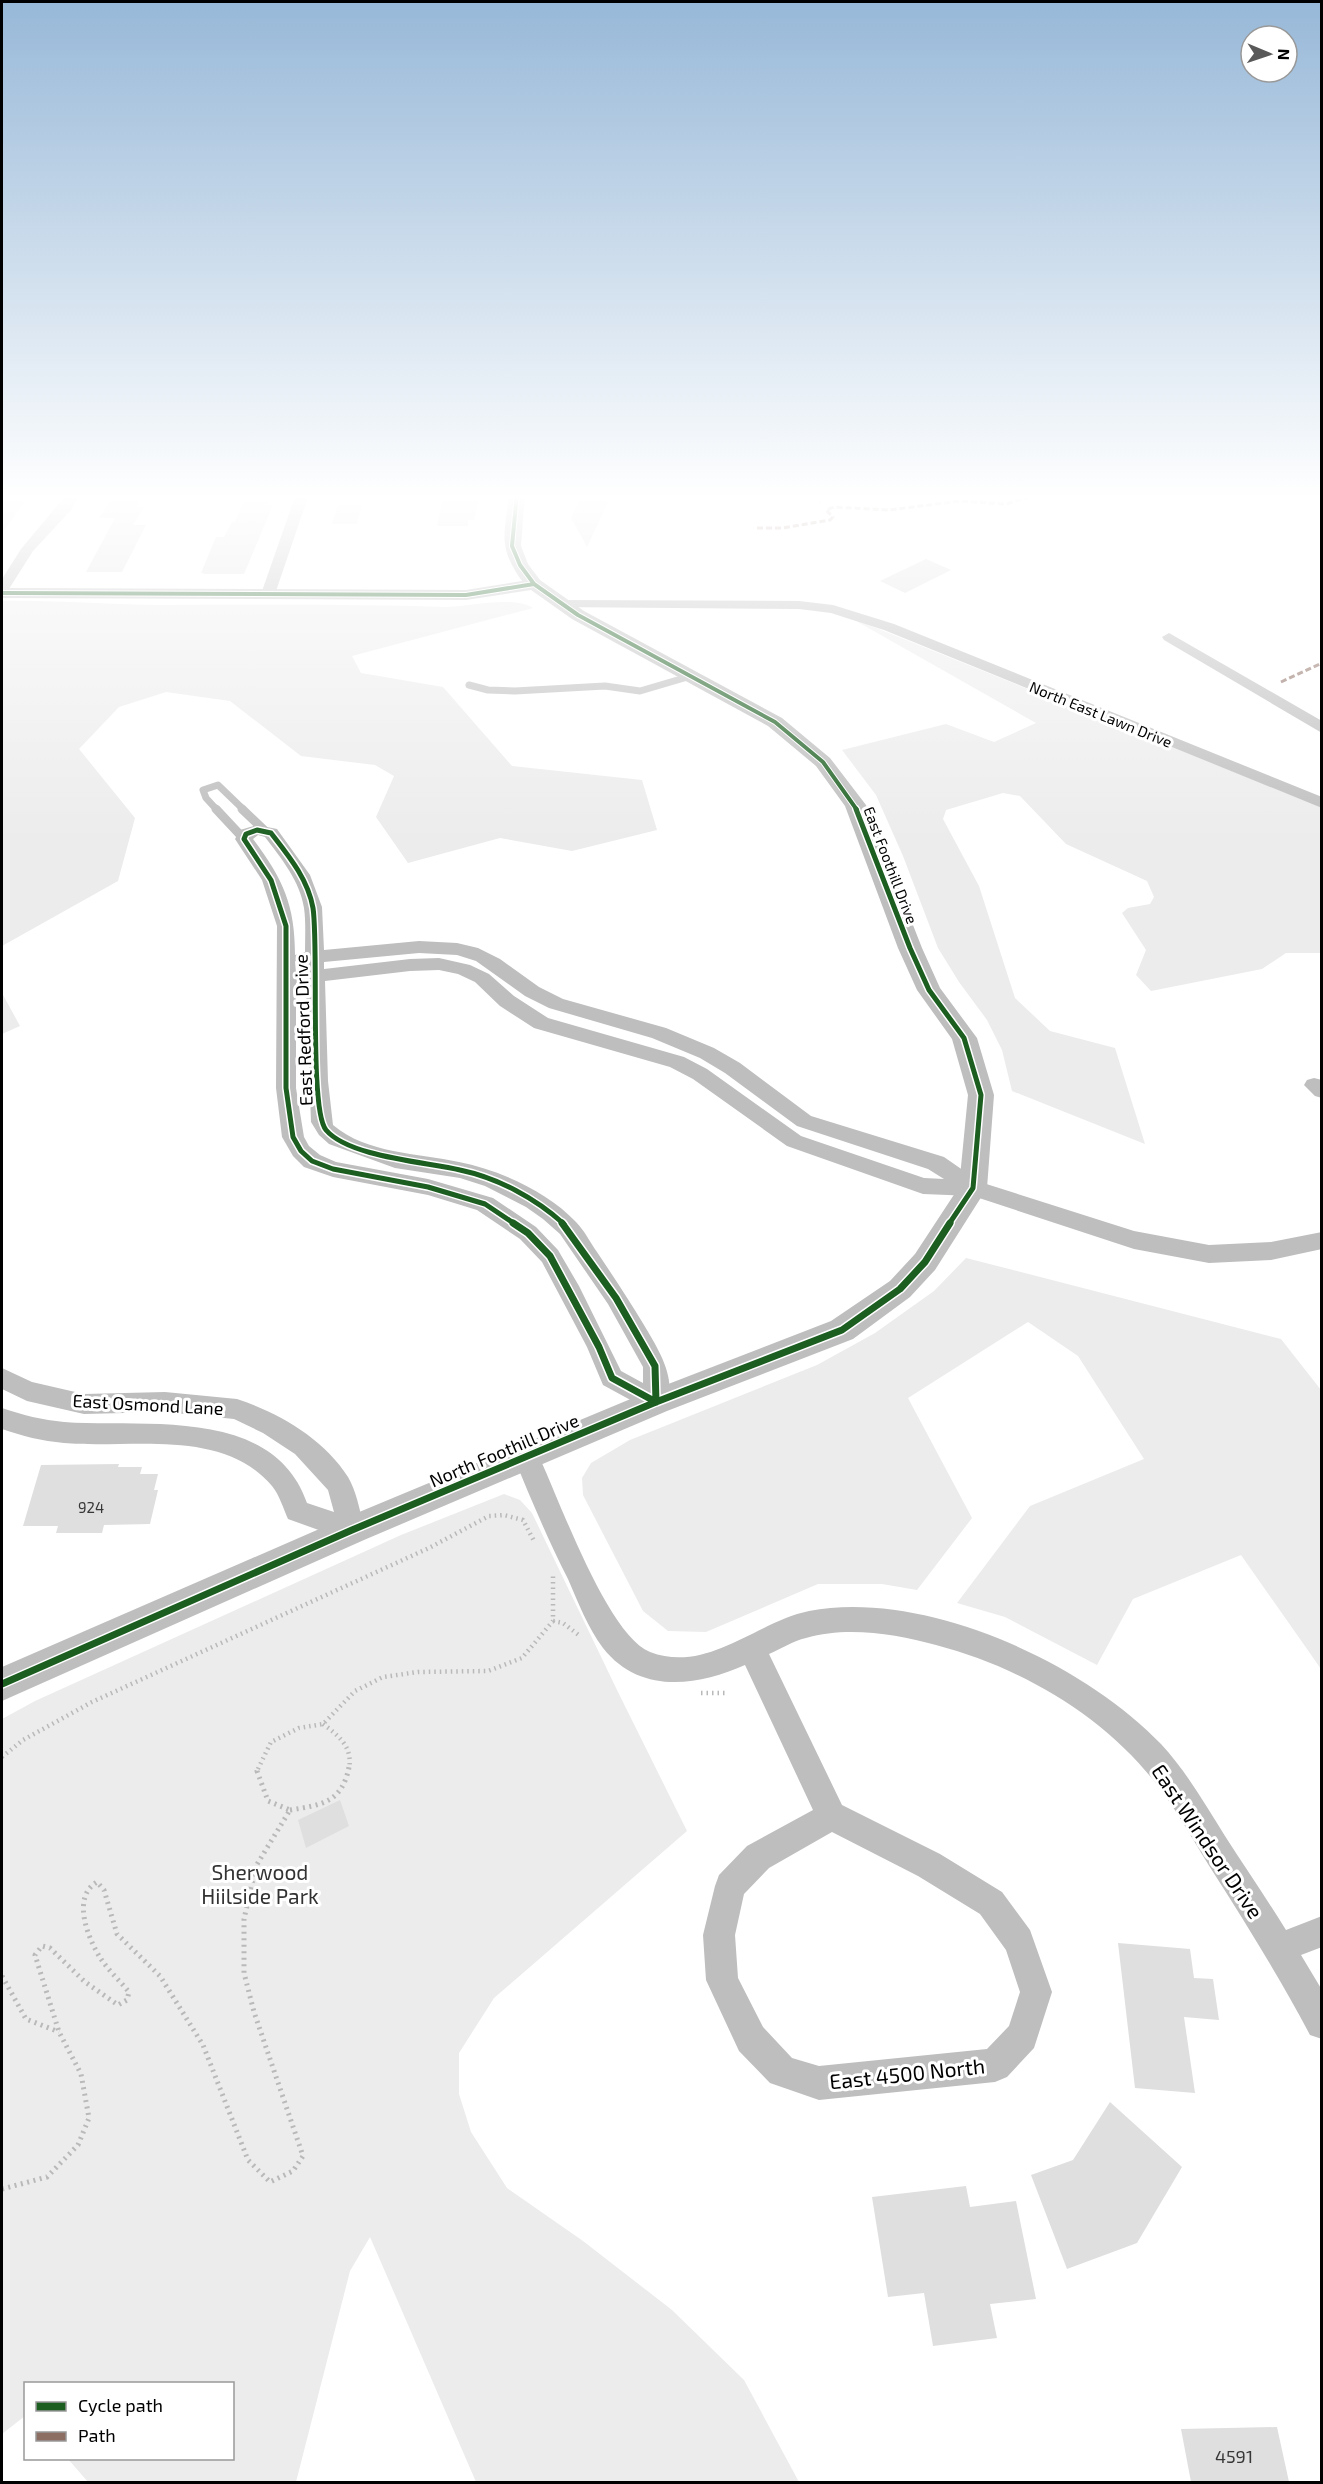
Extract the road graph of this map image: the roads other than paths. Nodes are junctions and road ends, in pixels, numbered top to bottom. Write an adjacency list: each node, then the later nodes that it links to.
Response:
1 (571, 610): 4 (street, East Foothill Drive)
2 (835, 610): 9 (street, North East Lawn Drive)
3 (1169, 637): 7 (street)
4 (691, 676): 6 (lane); 14 (street, East Foothill Drive)
5 (1281, 682): 7 (street)
6 (469, 685)
7 (1262, 690): 8 (street)
8 (1322, 728)
9 (1322, 803)
10 (264, 830): 11 (street); 11 (lane); 12 (street, East Redford Drive)
11 (244, 839): 13 (street, East Redford Drive)
12 (316, 966): 13 (street); 14 (street); 17 (street, East Redford Drive)
13 (287, 970): 17 (street, East Redford Drive)
14 (973, 1188): 15 (street); 17 (street, North Foothill Drive)
15 (1322, 1240)
16 (2, 1378): 19 (street, East Osmond Lane)
17 (656, 1401): 20 (street, North Foothill Drive)
18 (2, 1418): 21 (street, East Osmond Lane)
19 (294, 1440): 21 (street); 22 (street, East Osmond Lane)
20 (527, 1458): 22 (street, North Foothill Drive); 23 (street, East Windsor Drive)
21 (265, 1465): 22 (street, East Osmond Lane)
22 (352, 1530): 24 (street, North Foothill Drive)
23 (751, 1647): 25 (street); 27 (street, East Windsor Drive)
24 (2, 1683)
25 (831, 1816): 25 (street, East 4500 North)
26 (1322, 1931): 27 (street)
27 (1281, 1948): 28 (street, East Windsor Drive)
28 (1322, 2023)

